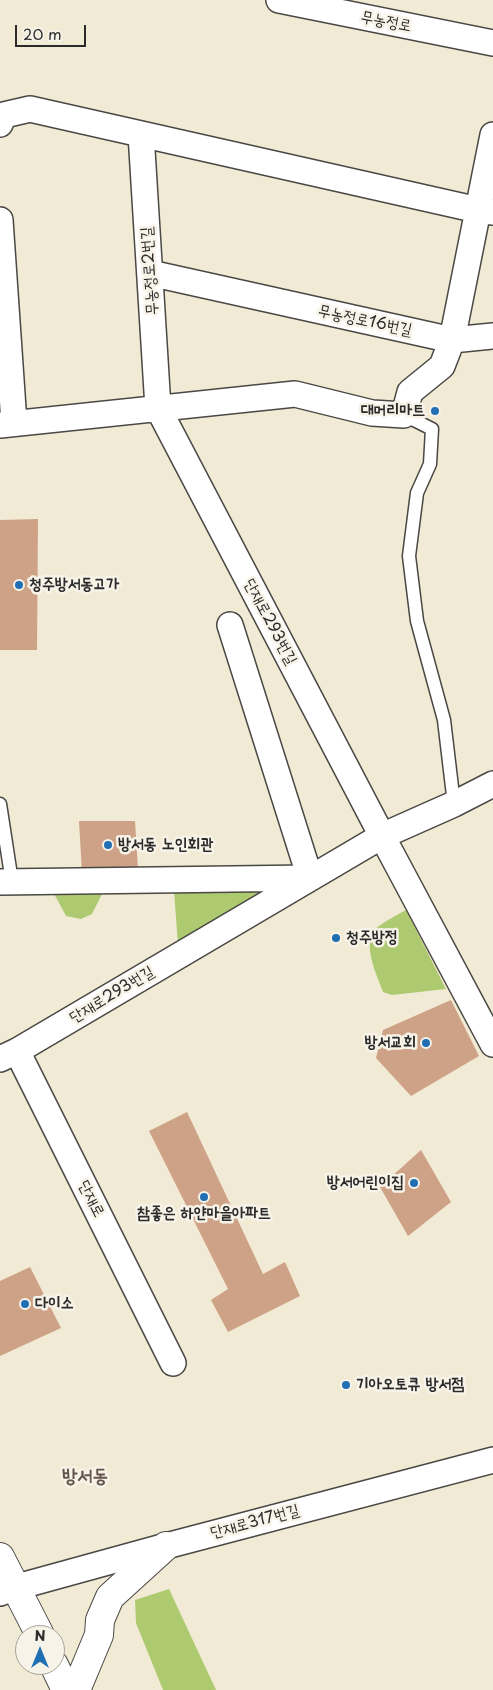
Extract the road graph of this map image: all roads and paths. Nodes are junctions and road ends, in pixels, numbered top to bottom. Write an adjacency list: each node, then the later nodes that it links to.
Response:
1 (279, 0): 2 (street, 무농정로)
2 (493, 44)
3 (0, 124): 4 (street)
4 (141, 134): 6 (street); 8 (street, 무농정로2번길)
5 (493, 135): 6 (street)
6 (485, 211): 10 (street)
7 (0, 220): 13 (street)
8 (150, 273): 10 (street, 무농정로16번길); 11 (street, 무농정로2번길)
9 (493, 336): 10 (street)
10 (452, 340): 12 (street)
11 (158, 408): 12 (street); 13 (street); 18 (street, 단재로293번길)
12 (404, 415): 17 (lane)
13 (7, 424)
14 (230, 625): 19 (street)
15 (493, 784): 17 (street, 단재로293번길)
16 (0, 804): 20 (lane, 단재로293번길)
17 (454, 804): 18 (street, 단재로293번길)
18 (382, 836): 19 (street, 단재로293번길); 21 (street, 단재로293번길)
19 (310, 878): 20 (street, 단재로293번길); 22 (street, 단재로293번길)
20 (6, 882)
21 (493, 1044)
22 (8, 1055): 23 (street, 단재로)
23 (173, 1363)
24 (493, 1460): 25 (street, 단재로317번길)
25 (166, 1546): 27 (street, 단재로317번길); 31 (street)
26 (0, 1557): 27 (street)
27 (8, 1590): 28 (street)
28 (33, 1625)
29 (59, 1675): 30 (street)
30 (66, 1690)
31 (76, 1690)

